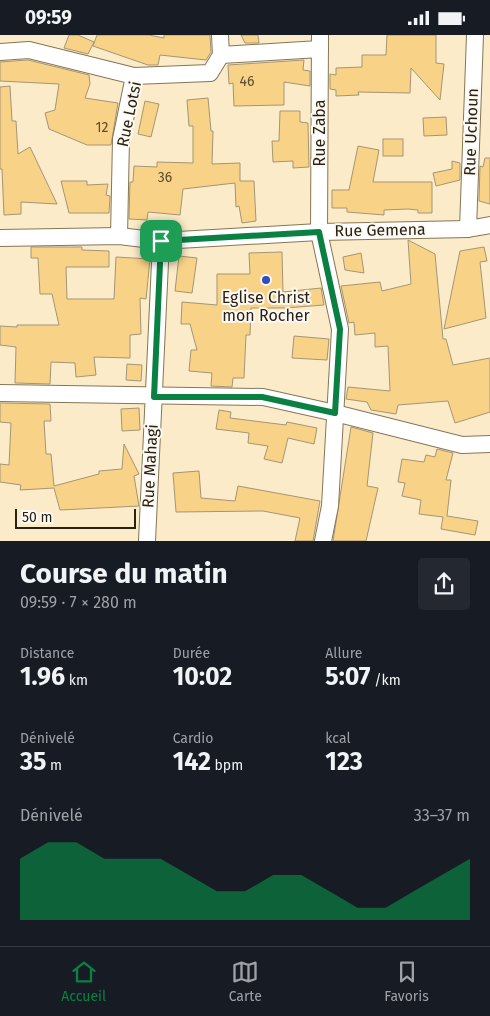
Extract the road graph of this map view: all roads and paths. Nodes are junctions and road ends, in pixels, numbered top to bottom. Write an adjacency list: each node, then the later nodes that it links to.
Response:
1 (220, 35): 5 (street)
2 (475, 35): 8 (street, Rue Uchoun)
3 (320, 42): 5 (street); 9 (street, Rue Zaba)
4 (0, 52): 6 (street)
5 (220, 55): 6 (street, Rue Lotsi)
6 (134, 76): 10 (street, Rue Lotsi)
7 (490, 226): 8 (street, Rue Gemena)
8 (468, 229): 9 (street, Rue Gemena)
9 (319, 232): 12 (street, Rue Gemena); 15 (street, Rue Zaba)
10 (119, 237): 11 (street, Rue Gemena); 12 (street, Rue Gemena)
11 (0, 238)
12 (161, 241): 14 (street, Rue Mahagi)
13 (0, 393): 14 (street)
14 (154, 397): 15 (street); 17 (street, Rue Mahagi)
15 (335, 413): 16 (street); 18 (street, Rue Zaba)
16 (490, 445)
17 (147, 541)
18 (323, 541)

